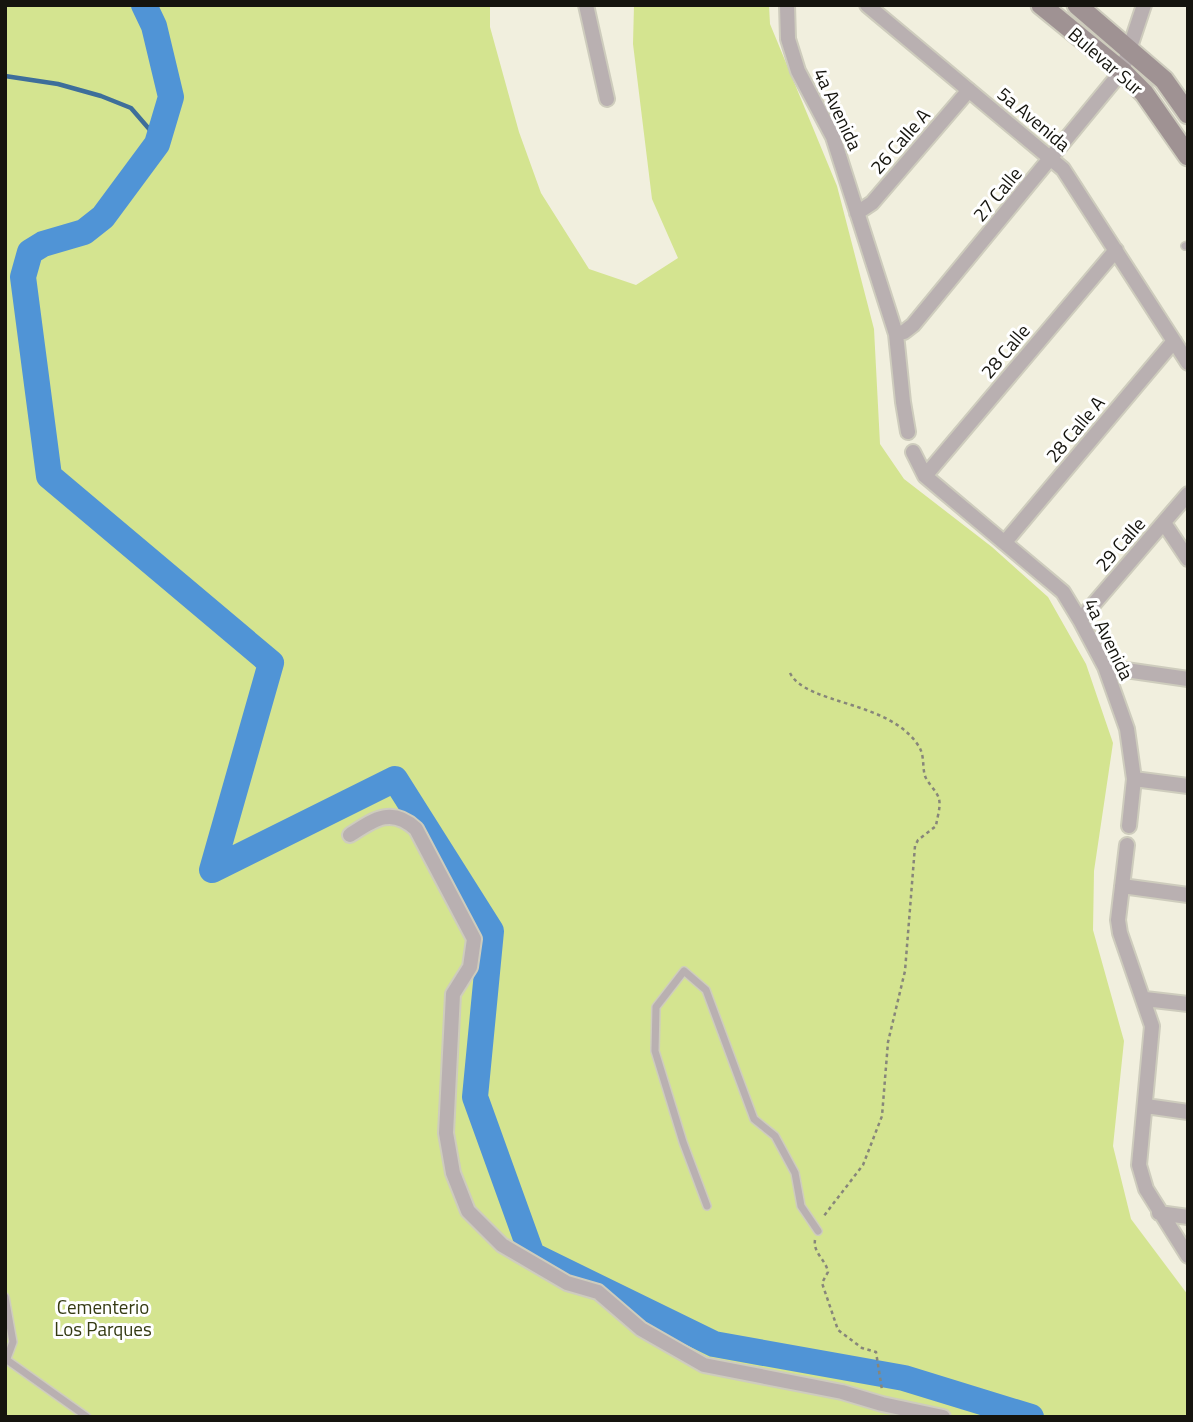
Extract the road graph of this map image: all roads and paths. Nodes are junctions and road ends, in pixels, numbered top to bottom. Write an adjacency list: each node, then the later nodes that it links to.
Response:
1 (586, 5): 10 (street)
2 (787, 5): 14 (street, 4a Avenida)
3 (867, 5): 9 (street, 5a Avenida)
4 (1041, 5): 8 (main road, Bulevar Sur)
5 (1077, 5): 7 (main road, Bulevar Sur)
6 (1144, 5): 7 (street)
7 (1129, 49): 8 (street); 11 (main road, Bulevar Sur)
8 (1122, 72): 12 (main road, Bulevar Sur); 13 (street, 27 Calle)
9 (969, 90): 13 (street, 5a Avenida); 14 (street, 26 Calle A)
10 (607, 99)
11 (1188, 114)
12 (1188, 156)
13 (1051, 158): 15 (street, 5a Avenida); 16 (street, 27 Calle)
14 (857, 213): 16 (street, 4a Avenida)
15 (1115, 250): 17 (street, 5a Avenida); 21 (street, 28 Calle)
16 (896, 334): 19 (street, 4a Avenida)
17 (1174, 341): 18 (street, 5a Avenida); 24 (street, 28 Calle A)
18 (1188, 363)
19 (908, 432)
20 (913, 452): 21 (street, 4a Avenida)
21 (925, 477): 24 (street, 4a Avenida)
22 (1188, 494): 23 (street, 29 Calle)
23 (1164, 523): 25 (street); 26 (street, 29 Calle)
24 (1005, 542): 26 (street, 4a Avenida)
25 (1188, 559)
26 (1080, 620): 27 (street, 4a Avenida)
27 (1105, 667): 29 (street); 30 (street, 4a Avenida)
28 (790, 673): 44 (path)
29 (1188, 679)
30 (1133, 779): 31 (street); 32 (street, 4a Avenida)
31 (1188, 786)
32 (1129, 825)
33 (350, 835): 50 (street)
34 (1127, 845): 35 (street)
35 (1122, 886): 36 (street); 37 (street)
36 (1188, 895)
37 (1145, 999): 38 (street); 39 (street)
38 (1188, 1004)
39 (1146, 1106): 40 (street); 42 (street)
40 (1188, 1112)
41 (707, 1206): 44 (lane)
42 (1159, 1213): 43 (street); 45 (street)
43 (1188, 1217)
44 (818, 1231): 48 (path)
45 (1188, 1256)
46 (5, 1297): 47 (lane)
47 (6, 1360): 49 (lane)
48 (883, 1399)
49 (87, 1417)
50 (943, 1417)

